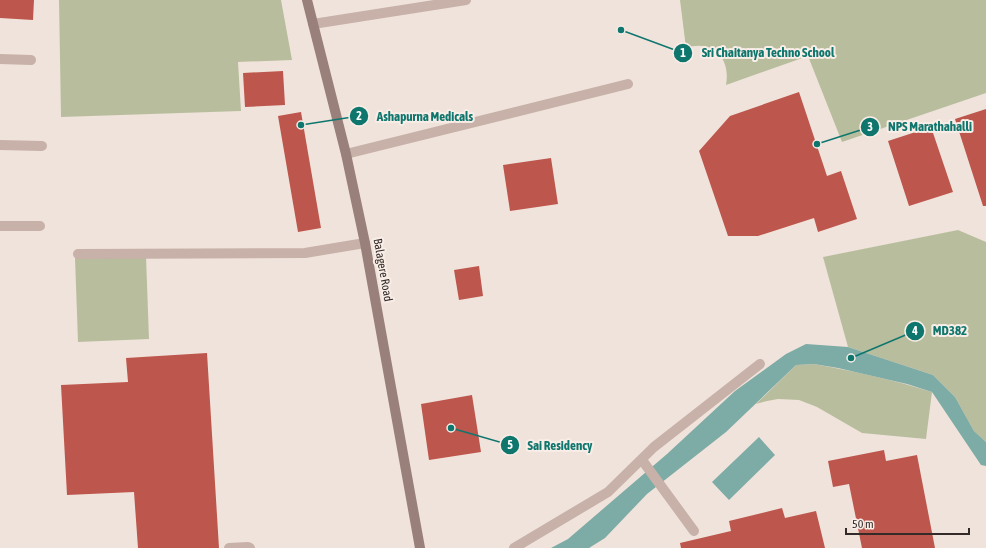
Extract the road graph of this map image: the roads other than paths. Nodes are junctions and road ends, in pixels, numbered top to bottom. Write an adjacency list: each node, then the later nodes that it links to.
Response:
1 (307, 0): 3 (street, Balagere Road)
2 (466, 0): 3 (street)
3 (313, 24): 9 (street, Balagere Road)
4 (0, 59): 5 (street)
5 (31, 60)
6 (628, 84): 9 (street)
7 (0, 145): 8 (street)
8 (42, 146)
9 (346, 154): 12 (street, Balagere Road)
10 (0, 226): 11 (street)
11 (40, 226)
12 (365, 243): 13 (street); 19 (street, Balagere Road)
13 (78, 254)
14 (760, 364): 15 (street)
15 (644, 464): 16 (street); 20 (street)
16 (694, 531)
17 (229, 548): 18 (street)
18 (250, 548)
19 (420, 548)
20 (514, 548)

